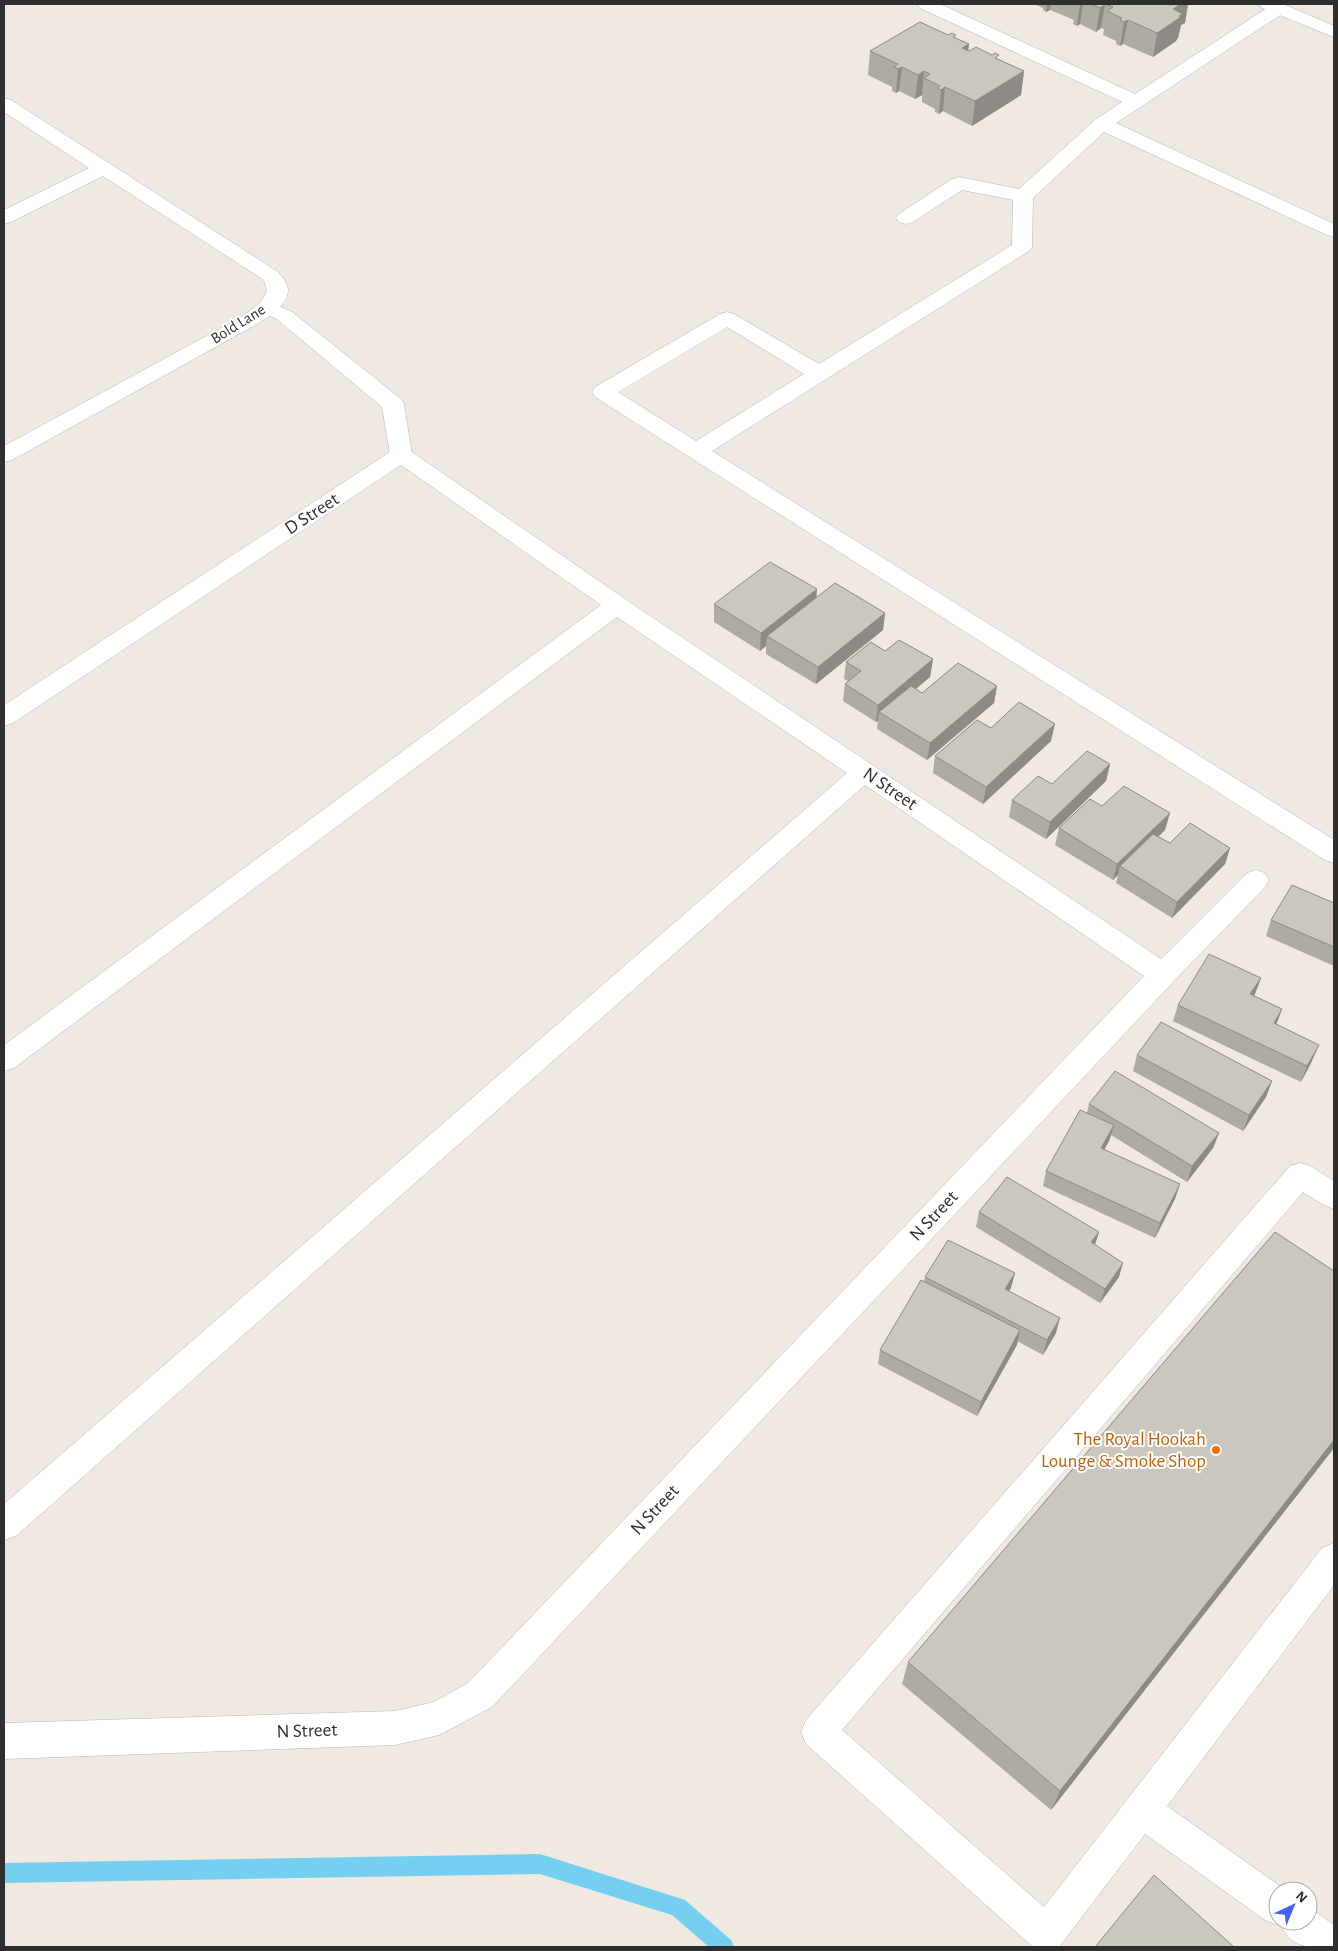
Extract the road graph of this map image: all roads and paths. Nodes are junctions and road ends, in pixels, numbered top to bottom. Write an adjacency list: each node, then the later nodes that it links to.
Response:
1 (926, 4): 4 (street)
2 (1274, 6): 3 (street); 4 (street)
3 (1334, 32)
4 (1137, 102): 6 (street)
5 (4, 104): 7 (street)
6 (1102, 124): 8 (street); 11 (street)
7 (104, 168): 9 (street); 12 (street, Bold Lane)
8 (1023, 196): 10 (street); 13 (street)
9 (4, 218)
10 (906, 218)
11 (1334, 231)
12 (268, 307): 15 (street); 16 (street, Bold Lane)
13 (818, 373): 14 (street); 14 (street)
14 (696, 451): 20 (street)
15 (401, 455): 17 (street); 18 (street, D Street)
16 (4, 456)
17 (617, 604): 19 (street, N Street); 23 (street)
18 (4, 717)
19 (864, 772): 22 (street, N Street); 25 (street)
20 (1334, 853)
21 (1256, 880): 22 (street, N Street)
22 (1163, 974): 27 (street, N Street)
23 (4, 1060)
24 (1334, 1196): 28 (street)
25 (4, 1525)
26 (1334, 1559): 28 (street)
27 (4, 1741)
28 (1142, 1809): 29 (street)
29 (1268, 1900)
30 (1312, 1931): 31 (street)
31 (1334, 1947)

